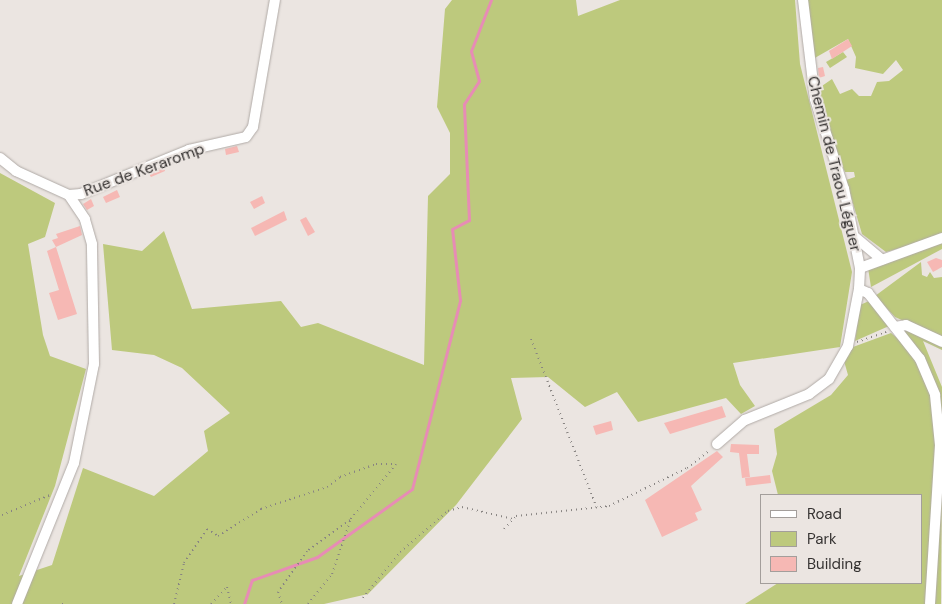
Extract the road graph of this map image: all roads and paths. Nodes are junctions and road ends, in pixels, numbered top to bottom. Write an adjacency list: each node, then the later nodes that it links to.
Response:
1 (275, 0): 4 (street, Rue de Keraromp)
2 (803, 0): 5 (street, Chemin de Traou Léguer)
3 (0, 158): 4 (street, Rue de Keraromp)
4 (69, 195): 15 (street)
5 (854, 236): 7 (street); 8 (street, Chemin de Traou Léguer)
6 (942, 238): 7 (street)
7 (882, 260): 8 (street)
8 (860, 268): 9 (street, Chemin de Traou Léguer)
9 (860, 289): 10 (street); 13 (street, Chemin de Traou Léguer)
10 (895, 327): 12 (street); 13 (path); 28 (street)
11 (532, 339): 16 (path)
12 (942, 342)
13 (848, 346): 14 (street)
14 (717, 444): 16 (path)
15 (63, 494): 17 (path); 22 (street)
16 (597, 508): 18 (path)
17 (2, 515)
18 (513, 519): 20 (path); 21 (path)
19 (350, 520): 23 (path); 26 (path); 27 (path)
20 (504, 529)
21 (363, 598)
22 (17, 604)
23 (174, 604)
24 (211, 604): 25 (path)
25 (231, 604)
26 (282, 604)
27 (308, 604)
28 (930, 604)

